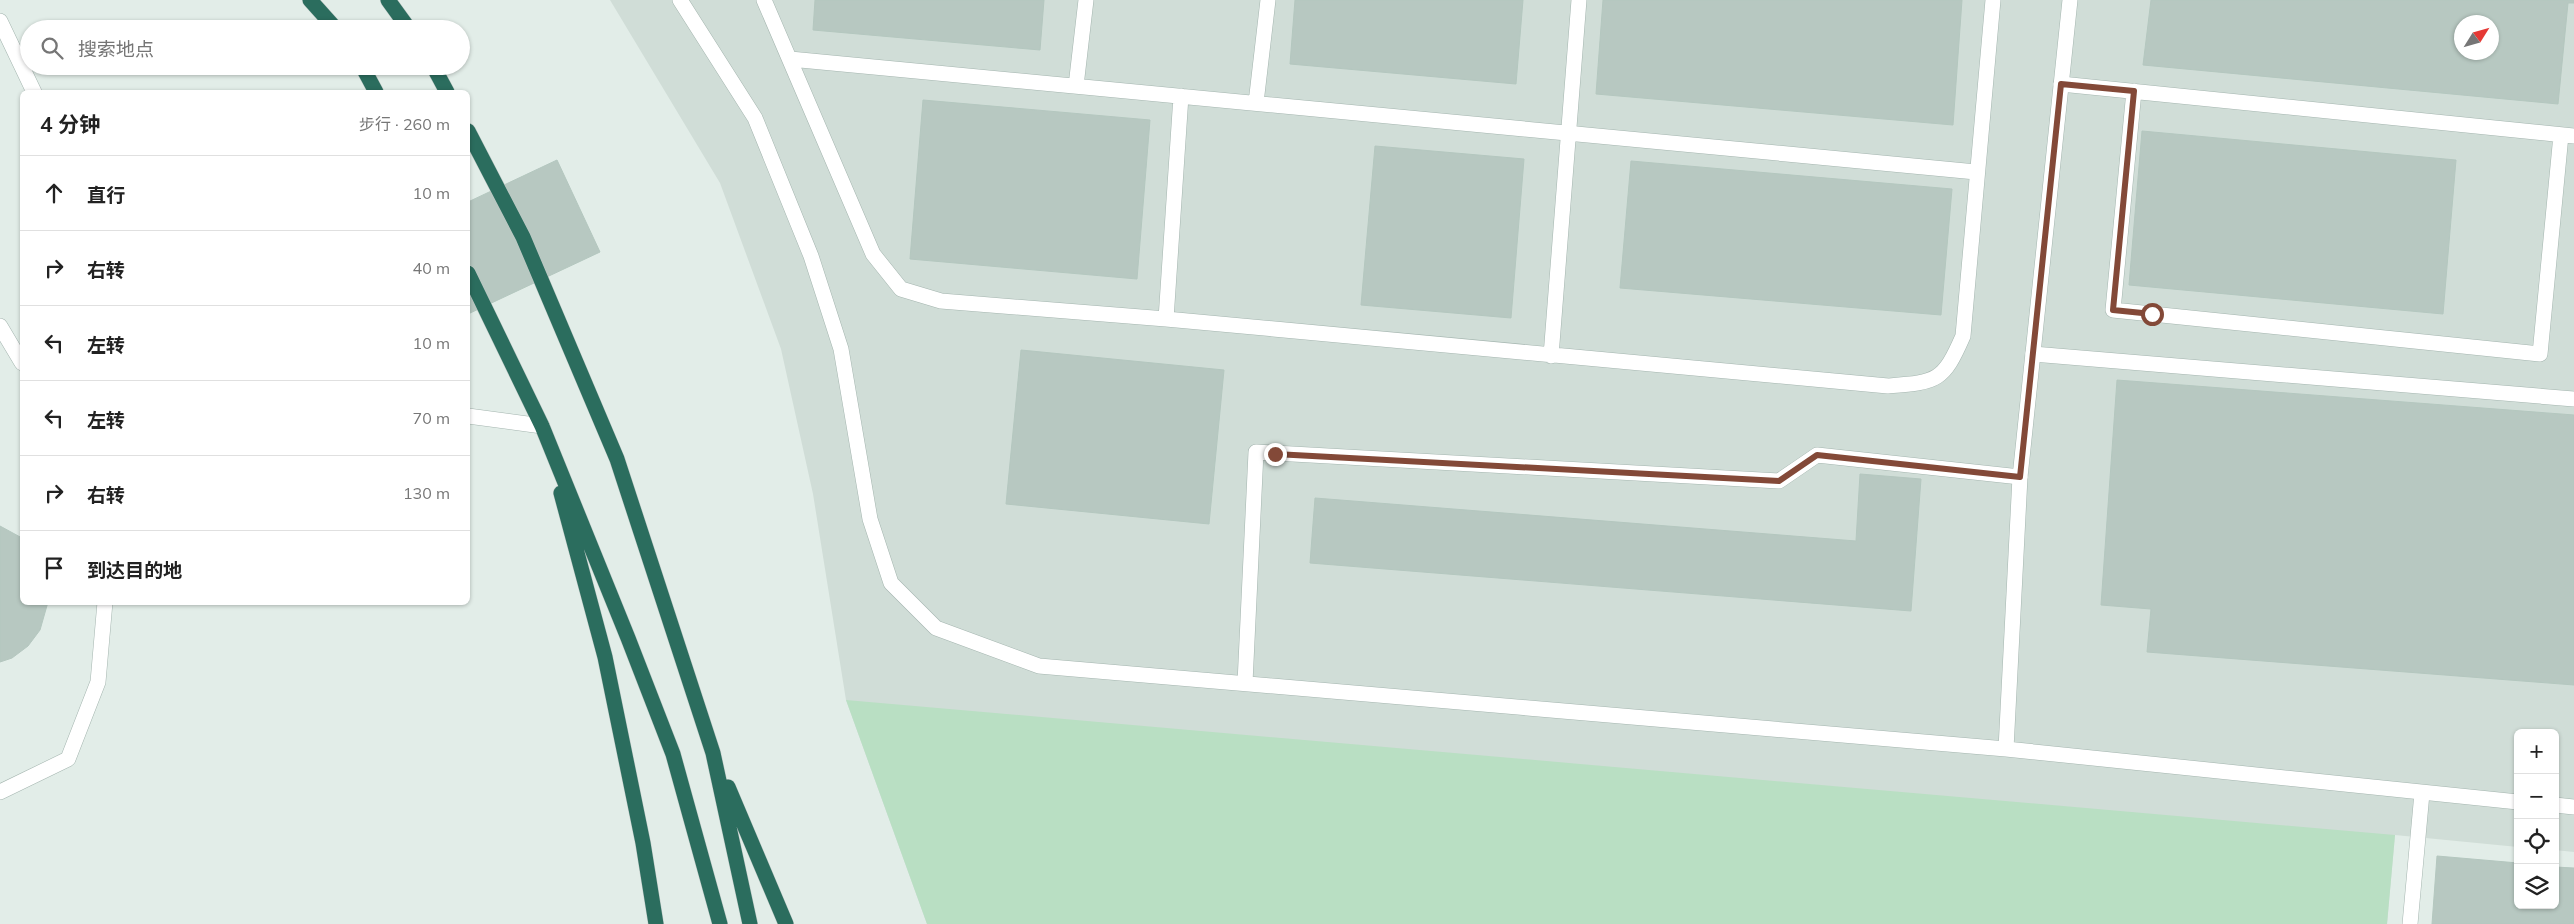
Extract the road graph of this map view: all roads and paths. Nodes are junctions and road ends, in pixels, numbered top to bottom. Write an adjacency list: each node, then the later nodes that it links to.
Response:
1 (310, 0): 11 (highway)
2 (324, 0): 12 (highway)
3 (388, 0): 13 (highway)
4 (680, 0): 43 (street)
5 (764, 0): 15 (street)
6 (1086, 0): 21 (street)
7 (1268, 0): 27 (street)
8 (1579, 0): 28 (street)
9 (1993, 0): 31 (street)
10 (2070, 0): 20 (street)
11 (328, 20)
12 (336, 20)
13 (402, 20)
14 (0, 21): 16 (street)
15 (790, 59): 21 (street); 33 (street)
16 (20, 63)
17 (26, 75): 22 (street)
18 (367, 75): 23 (highway)
19 (438, 75): 24 (highway)
20 (2061, 84): 25 (street); 35 (street)
21 (1076, 86): 26 (street)
22 (33, 90)
23 (375, 90)
24 (446, 90)
25 (2134, 91): 30 (street); 30 (street)
26 (1181, 96): 27 (street); 33 (street)
27 (1256, 103): 28 (street)
28 (1568, 133): 31 (street); 36 (street)
29 (470, 135): 45 (highway)
30 (2567, 136)
31 (1976, 172): 36 (street)
32 (470, 277): 40 (highway)
33 (1166, 319): 36 (street)
34 (0, 326): 37 (street)
35 (2033, 354): 38 (street); 41 (street)
36 (1551, 356)
37 (20, 360)
38 (2574, 400)
39 (470, 416): 40 (street)
40 (542, 426): 51 (highway); 52 (highway)
41 (2020, 477): 43 (street); 44 (street)
42 (105, 605): 46 (street)
43 (1245, 683): 44 (street)
44 (2006, 748): 47 (street)
45 (713, 753): 53 (highway); 54 (highway)
46 (0, 792)
47 (2422, 793): 48 (street); 55 (street)
48 (2514, 802)
49 (2559, 805): 50 (street)
50 (2574, 807)
51 (656, 924)
52 (720, 924)
53 (750, 924)
54 (786, 924)
55 (2410, 924)

